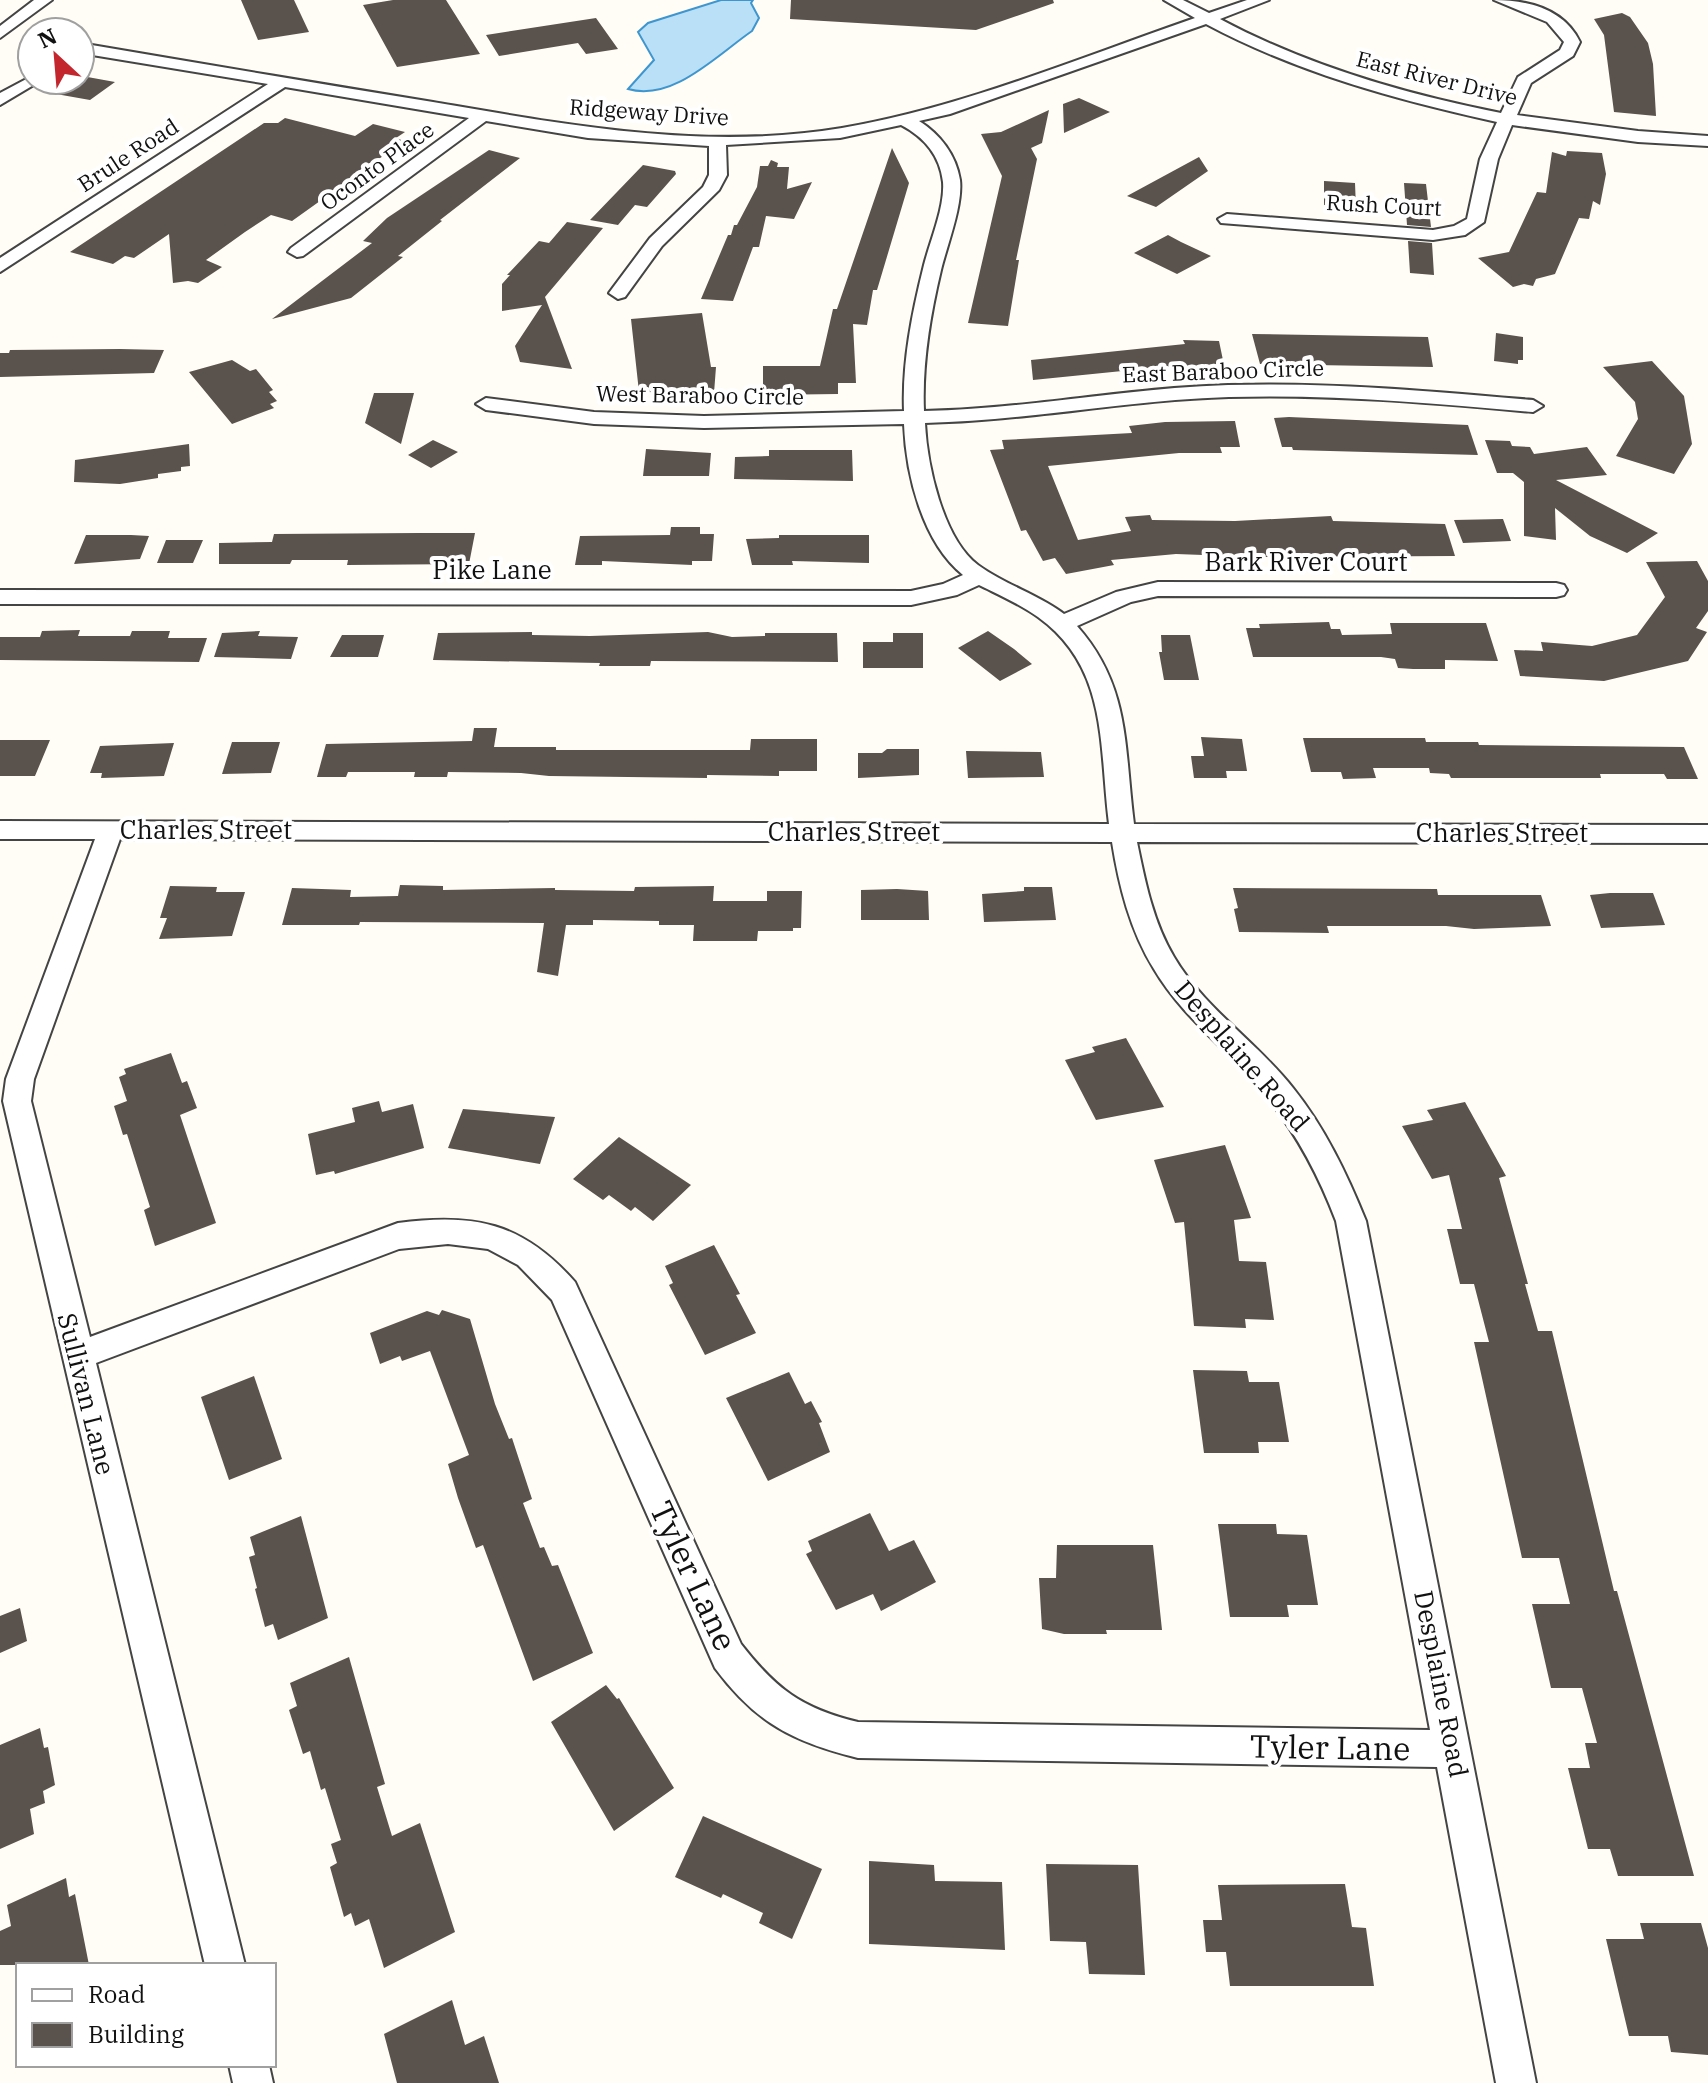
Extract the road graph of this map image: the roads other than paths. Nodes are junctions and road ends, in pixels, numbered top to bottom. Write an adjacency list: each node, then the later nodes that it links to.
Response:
1 (44, 0): 6 (street)
2 (1172, 0): 5 (street, East River Drive)
3 (1261, 0): 5 (street, Ridgeway Drive)
4 (1502, 0): 10 (street, Rush Court)
5 (1203, 18): 10 (street, East River Drive); 11 (street, Ridgeway Drive)
6 (0, 34)
7 (96, 52): 8 (street, Ridgeway Drive)
8 (282, 82): 9 (street, Ridgeway Drive); 16 (street, Brule Road)
9 (482, 116): 12 (street, Ridgeway Drive); 15 (street, Oconto Place)
10 (1506, 119): 13 (street, East River Drive); 14 (street, Rush Court)
11 (906, 121): 12 (street, Ridgeway Drive); 20 (street, Desplaine Road)
12 (717, 141): 17 (street)
13 (1708, 141)
14 (1227, 219)
15 (297, 252)
16 (0, 266)
17 (618, 293)
18 (486, 404): 20 (street, West Baraboo Circle)
19 (1533, 406): 20 (street, East Baraboo Circle)
20 (915, 419): 21 (street, Desplaine Road)
21 (980, 576): 23 (street, Pike Lane); 24 (street, Desplaine Road)
22 (1556, 590): 24 (street, Bark River Court)
23 (0, 597)
24 (1062, 624): 27 (street, Desplaine Road)
25 (0, 830): 26 (street, Charles Street)
26 (111, 830): 27 (street, Charles Street); 29 (street, Sullivan Lane)
27 (1125, 832): 28 (street, Charles Street); 30 (street, Desplaine Road)
28 (1708, 834)
29 (77, 1356): 30 (street, Tyler Lane); 31 (street, Sullivan Lane)
30 (1453, 1749): 32 (street, Desplaine Road)
31 (225, 1963)
32 (1516, 2083)

